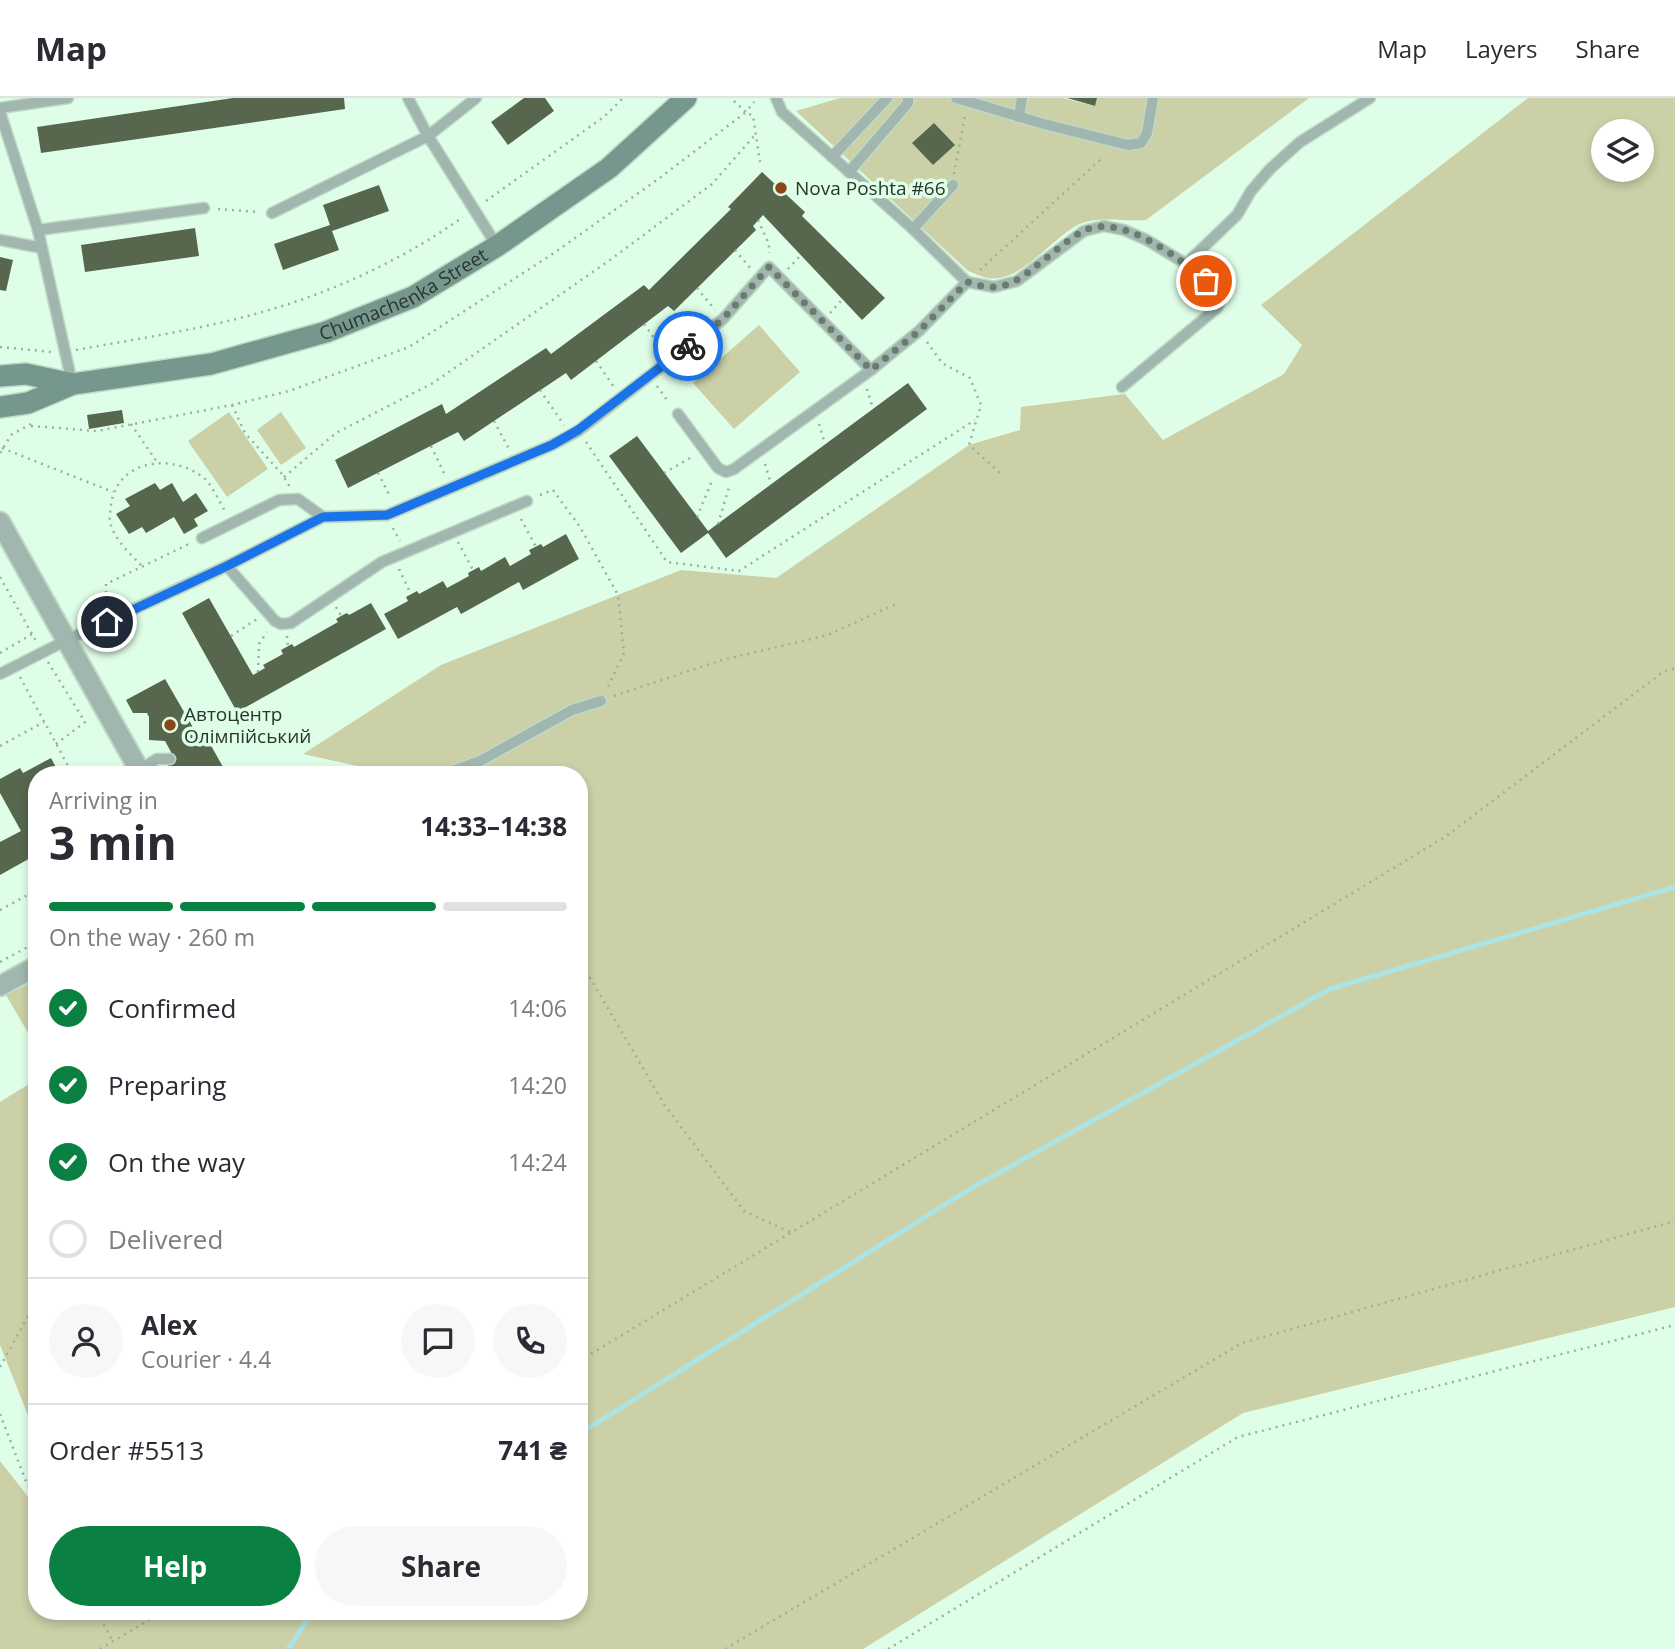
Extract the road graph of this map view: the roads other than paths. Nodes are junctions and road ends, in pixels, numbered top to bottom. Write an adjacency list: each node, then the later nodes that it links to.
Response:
1 (68, 98): 12 (lane)
2 (408, 98): 14 (lane)
3 (475, 98): 14 (lane)
4 (686, 98): 23 (street, Chumachenka Street)
5 (776, 98): 15 (lane)
6 (887, 98): 15 (lane)
7 (908, 98): 16 (lane)
8 (956, 98): 13 (lane)
9 (1023, 98): 13 (lane)
10 (1153, 98): 13 (lane)
11 (1370, 98): 25 (lane)
12 (0, 110): 21 (lane)
13 (1019, 117)
14 (428, 136): 19 (lane); 23 (lane)
15 (832, 157): 16 (lane)
16 (849, 172): 20 (lane)
17 (953, 185): 20 (lane)
18 (204, 208): 21 (lane)
19 (272, 213)
20 (913, 229): 26 (lane)
21 (38, 230): 24 (lane)
22 (0, 240): 24 (lane)
23 (497, 246): 29 (street, Chumachenka Street)
24 (42, 248): 29 (lane)
25 (1186, 264): 26 (lane); 30 (lane)
26 (967, 282): 27 (lane)
27 (867, 373): 32 (lane); 34 (lane)
28 (0, 376): 29 (street, Chumachenka Street)
29 (72, 384): 31 (street, Chumachenka Street)
30 (1122, 387)
31 (0, 407)
32 (678, 414)
33 (527, 501): 37 (lane)
34 (323, 517): 36 (lane); 37 (lane)
35 (0, 522): 38 (street)
36 (202, 538)
37 (227, 566): 38 (lane)
38 (65, 641): 39 (lane); 42 (street)
39 (0, 674)
40 (601, 701): 44 (lane)
41 (170, 759): 43 (lane)
42 (137, 766)
43 (149, 766)
44 (466, 766)
45 (28, 971): 46 (street)
46 (0, 986)

